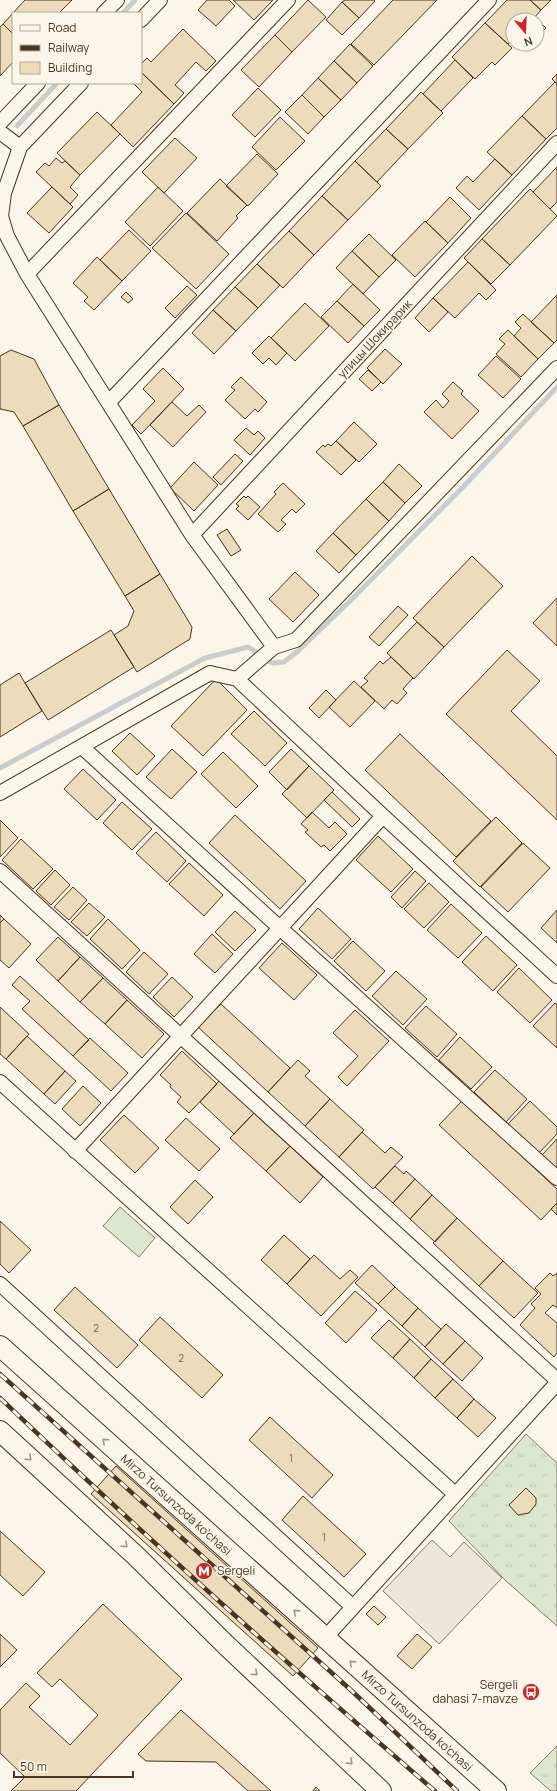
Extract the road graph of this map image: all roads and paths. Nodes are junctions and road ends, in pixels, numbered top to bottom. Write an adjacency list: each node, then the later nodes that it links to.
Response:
1 (117, 0): 5 (street)
2 (160, 0): 6 (street)
3 (288, 0): 13 (street)
4 (489, 0): 15 (street)
5 (105, 12)
6 (142, 19)
7 (37, 84): 9 (street)
8 (80, 84): 12 (street)
9 (0, 123)
10 (0, 132): 12 (street)
11 (557, 143): 16 (street, улицы Шокирарик)
12 (20, 147): 13 (street)
13 (27, 274): 15 (street)
14 (557, 368): 17 (street)
15 (109, 402): 16 (street)
16 (192, 535): 17 (street)
17 (272, 648): 18 (street)
18 (237, 679): 19 (street); 21 (street)
19 (82, 747): 20 (street); 23 (street)
20 (0, 792)
21 (383, 816): 23 (street); 24 (street)
22 (0, 871): 25 (street)
23 (280, 928): 25 (street); 28 (street)
24 (557, 976)
25 (181, 1036): 27 (street); 31 (street)
26 (0, 1082): 27 (street)
27 (75, 1151): 33 (street)
28 (557, 1178)
29 (0, 1284): 34 (street)
30 (0, 1346): 35 (main road, Mirzo Tursunzoda ko'chasi, one-way to 30)
31 (557, 1381): 33 (street)
32 (0, 1431): 36 (main road, one-way to 36)
33 (455, 1494): 34 (street)
34 (353, 1607): 35 (street)
35 (325, 1638): 37 (main road, Mirzo Tursunzoda ko'chasi, one-way to 35)
36 (381, 1791)
37 (496, 1791)

